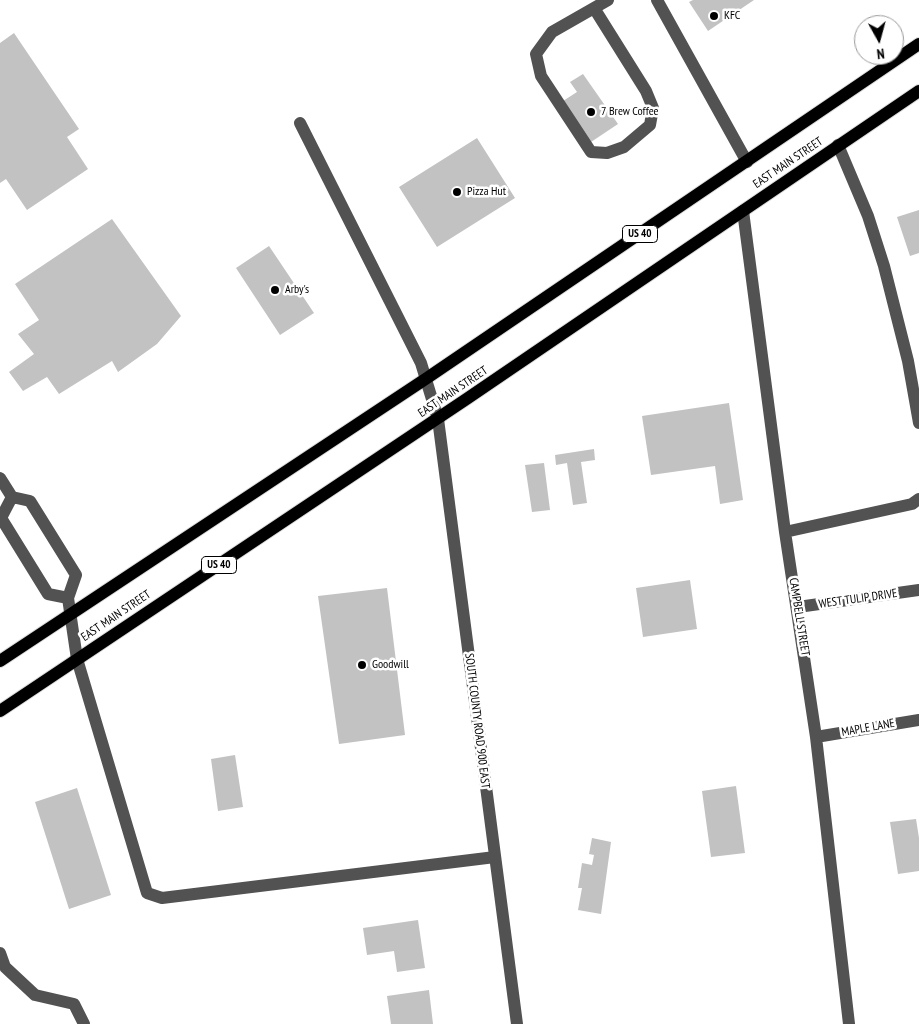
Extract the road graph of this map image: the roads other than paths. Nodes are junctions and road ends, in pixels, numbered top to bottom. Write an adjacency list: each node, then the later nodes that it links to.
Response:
1 (608, 0): 3 (street)
2 (657, 0): 8 (street)
3 (594, 8): 3 (street)
4 (919, 44): 8 (main road, EAST MAIN STREET / US 40)
5 (919, 91): 7 (main road, EAST MAIN STREET / US 40)
6 (300, 123): 10 (street, SOUTH COUNTY ROAD 900 EAST)
7 (838, 145): 9 (main road, EAST MAIN STREET / US 40); 12 (street)
8 (746, 162): 10 (main road, EAST MAIN STREET / US 40)
9 (743, 211): 11 (main road, EAST MAIN STREET / US 40); 16 (street, CAMPBELL STREET)
10 (427, 378): 11 (street, SOUTH COUNTY ROAD 900 EAST); 20 (main road, EAST MAIN STREET / US 40)
11 (438, 419): 21 (main road, EAST MAIN STREET / US 40); 26 (street, SOUTH COUNTY ROAD 900 EAST)
12 (919, 423)
13 (0, 478): 14 (street)
14 (12, 497): 18 (street); 18 (street)
15 (919, 499): 16 (street)
16 (785, 532): 19 (street, CAMPBELL STREET)
17 (919, 590): 19 (street, WEST TULIP DRIVE)
18 (68, 598): 20 (street)
19 (798, 607): 25 (street, CAMPBELL STREET)
20 (70, 613): 21 (street); 22 (main road, EAST MAIN STREET / US 40)
21 (77, 659): 23 (main road, EAST MAIN STREET / US 40); 26 (street)
22 (0, 661)
23 (0, 712)
24 (919, 720): 25 (street, MAPLE LANE)
25 (816, 737): 30 (street, CAMPBELL STREET)
26 (495, 856): 29 (street, SOUTH COUNTY ROAD 900 EAST)
27 (0, 953): 28 (street)
28 (84, 1024)
29 (517, 1024)
30 (849, 1024)

